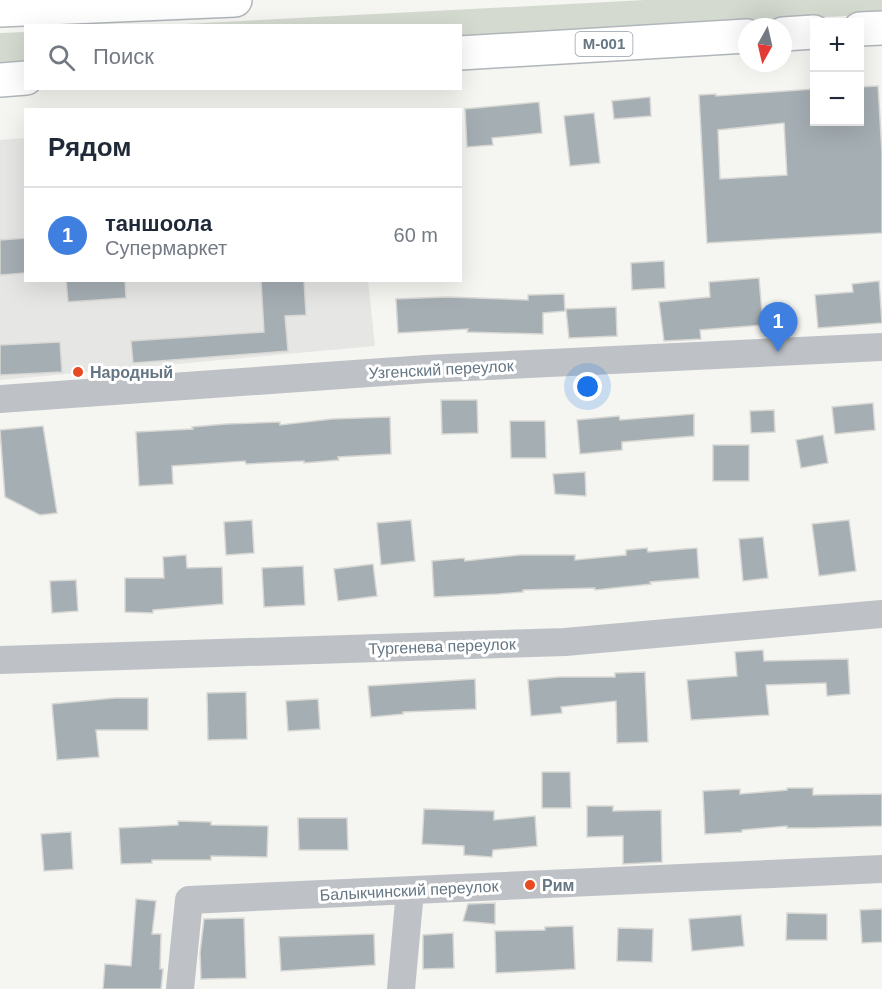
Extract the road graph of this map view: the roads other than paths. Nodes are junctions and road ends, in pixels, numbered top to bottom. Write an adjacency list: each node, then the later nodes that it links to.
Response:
1 (235, 0): 2 (main road)
2 (0, 10)
3 (882, 28): 4 (main road)
4 (864, 29)
5 (810, 32): 6 (main road)
6 (792, 33)
7 (738, 37): 8 (main road, М-001)
8 (462, 52)
9 (24, 78): 10 (main road)
10 (0, 80)
11 (882, 347): 12 (street, Узгенский переулок)
12 (0, 399)
13 (882, 614): 14 (street, Тургенева переулок)
14 (0, 660)
15 (882, 869): 16 (street, Балыкчинский переулок)
16 (410, 891): 17 (street, Балыкчинский переулок); 18 (street)
17 (180, 989)
18 (401, 989)

